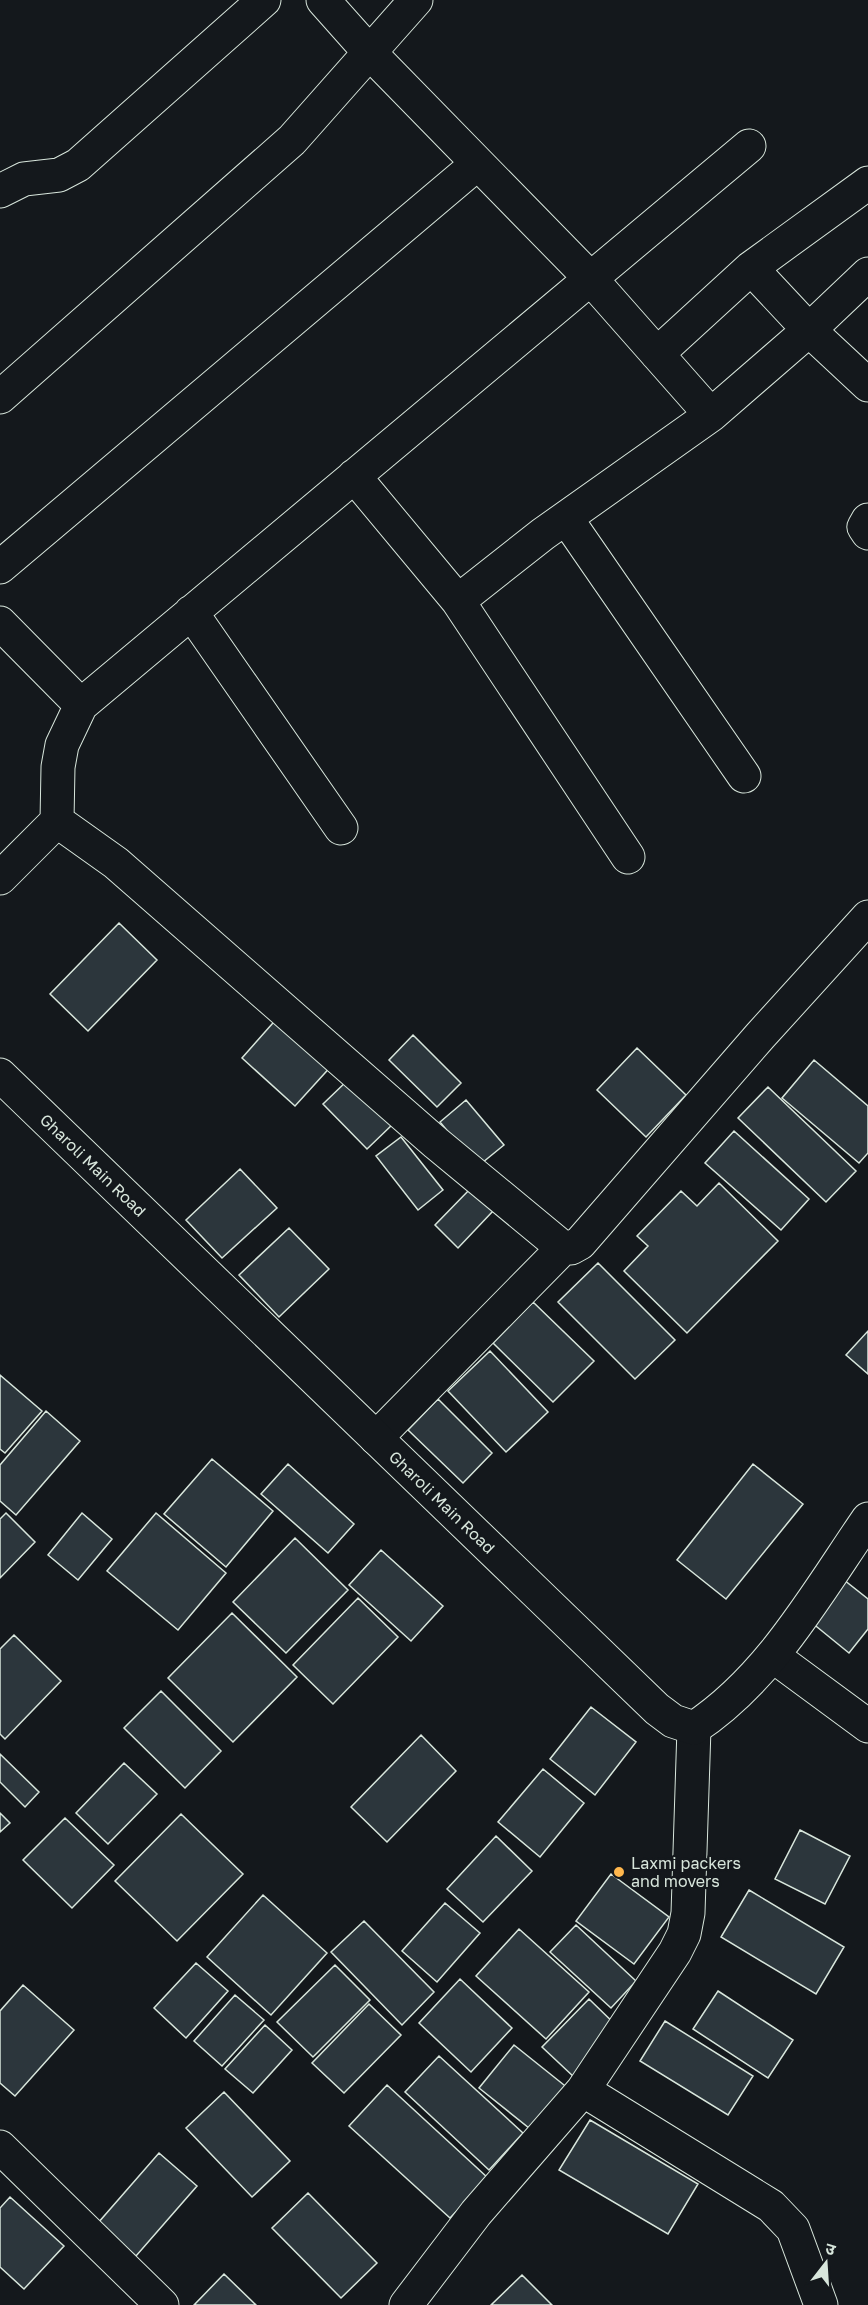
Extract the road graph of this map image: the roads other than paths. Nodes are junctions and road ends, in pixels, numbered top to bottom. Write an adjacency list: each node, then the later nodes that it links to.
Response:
1 (264, 0): 8 (street)
2 (323, 0): 4 (street)
3 (416, 0): 4 (street)
4 (371, 54): 6 (street); 15 (street)
5 (749, 146): 11 (street)
6 (477, 164): 11 (street); 21 (street)
7 (868, 183): 9 (street)
8 (0, 191)
9 (751, 268): 12 (street); 13 (street)
10 (868, 273): 12 (street)
11 (591, 279): 13 (street); 17 (street)
12 (809, 330): 14 (street); 16 (street)
13 (657, 354): 16 (street)
14 (868, 385)
15 (0, 397)
16 (711, 416): 18 (street)
17 (354, 476): 22 (street); 23 (street)
18 (566, 518): 22 (street); 26 (street)
19 (868, 520): 20 (street)
20 (868, 533)
21 (0, 567)
22 (459, 602): 29 (street)
23 (191, 612): 25 (street); 28 (street)
24 (0, 623): 25 (street)
25 (81, 705): 27 (street)
26 (744, 776)
27 (57, 821): 30 (street); 33 (street)
28 (341, 828)
29 (628, 857)
30 (0, 878)
31 (868, 917): 33 (street)
32 (0, 1075): 34 (street, Gharoli Main Road)
33 (563, 1248): 34 (street)
34 (376, 1438): 38 (street, Gharoli Main Road)
35 (868, 1519): 36 (street)
36 (773, 1656): 37 (street); 38 (street)
37 (868, 1726)
38 (694, 1728): 39 (street)
39 (583, 2090): 42 (street); 43 (street)
40 (0, 2147): 41 (street)
41 (162, 2305)
42 (406, 2305)
43 (821, 2305)

